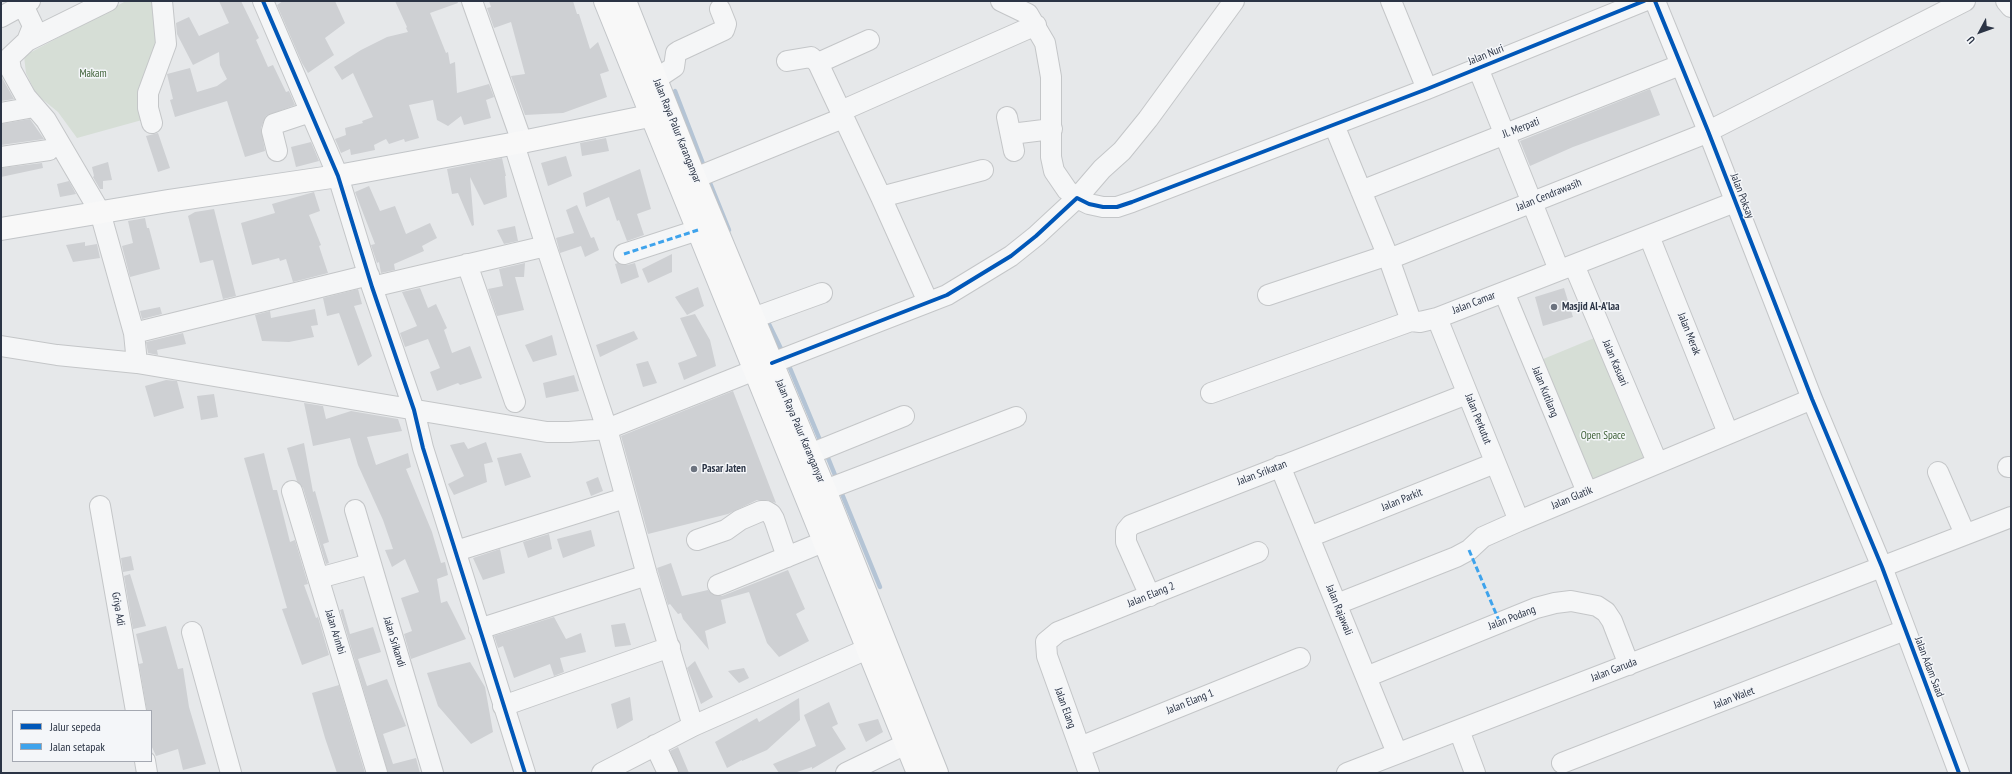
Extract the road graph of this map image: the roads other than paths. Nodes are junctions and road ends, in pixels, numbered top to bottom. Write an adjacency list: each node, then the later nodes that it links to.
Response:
1 (108, 1): 20 (street)
2 (162, 1): 32 (street)
3 (263, 1): 28 (street)
4 (472, 1): 38 (street)
5 (605, 1): 30 (main road, Jalan Raya Palur Karanganyar)
6 (625, 1): 25 (main road, Jalan Raya Palur Karanganyar)
7 (1234, 1): 47 (street)
8 (1391, 1): 26 (street)
9 (1644, 1): 24 (street, Jalan Nuri)
10 (1655, 1): 23 (street, Jalan Poksay)
11 (1965, 1): 35 (street, Jalan Cendrawasih)
12 (2006, 1): 15 (street)
13 (25, 2): 17 (street); 20 (street)
14 (1013, 3): 18 (street)
15 (2011, 7)
16 (720, 9): 25 (street)
17 (1, 17)
18 (1036, 25): 31 (street); 34 (street)
19 (869, 40): 22 (street)
20 (27, 41): 27 (street)
21 (787, 61): 22 (street)
22 (818, 63): 31 (street)
23 (1680, 65): 35 (street, Jalan Poksay); 37 (street, Jl. Merpati)
24 (1478, 68): 26 (street, Jalan Nuri); 37 (street, Jalan Kasuari)
25 (656, 79): 30 (main road, Jalan Raya Palur Karanganyar)
26 (1427, 89): 33 (street, Jalan Nuri)
27 (34, 107): 29 (street); 50 (street)
28 (310, 112): 40 (street); 44 (street)
29 (1, 113)
30 (660, 114): 38 (main road); 43 (main road, Jalan Raya Palur Karanganyar); 52 (main road, Jalan Raya Palur Karanganyar)
31 (842, 114): 43 (street); 46 (street)
32 (152, 122)
33 (1334, 125): 45 (street); 47 (street, Jalan Nuri)
34 (1052, 129): 36 (street); 47 (street)
35 (1708, 131): 48 (street, Jalan Cendrawasih); 49 (street, Jalan Poksay)
36 (1011, 134)
37 (1506, 134): 45 (street, Jl. Merpati); 48 (street, Jalan Kasuari)
38 (518, 143): 44 (main road); 54 (street)
39 (49, 150): 41 (street)
40 (277, 151)
41 (1, 158)
42 (983, 170): 46 (street)
43 (704, 174): 64 (main road, Jalan Raya Palur Karanganyar)
44 (338, 176): 50 (main road); 59 (street)
45 (1361, 191): 56 (street)
46 (881, 197): 63 (street)
47 (1077, 198): 63 (street)
48 (1532, 202): 56 (street, Jalan Cendrawasih); 58 (street, Jalan Kasuari)
49 (1735, 202): 53 (street, Jalan Camar); 73 (street, Jalan Poksay)
50 (100, 212): 51 (main road); 67 (street)
51 (1, 229)
52 (698, 230): 55 (street); 64 (main road, Jalan Raya Palur Karanganyar)
53 (1649, 236): 58 (street, Jalan Camar); 79 (street, Jalan Merak)
54 (546, 246): 57 (street); 78 (street)
55 (624, 254)
56 (1388, 257): 62 (street, Jalan Cendrawasih); 66 (street)
57 (467, 264): 59 (street); 74 (street)
58 (1566, 268): 60 (street, Jalan Camar); 81 (street, Jalan Kasuari)
59 (371, 281): 67 (street); 75 (street)
60 (1504, 292): 65 (street, Jalan Camar); 87 (street, Jalan Kutilang)
61 (822, 293): 64 (street)
62 (1268, 296)
63 (928, 302): 69 (street)
64 (754, 318): 69 (main road, Jalan Raya Palur Karanganyar)
65 (1436, 318): 66 (street, Jalan Camar); 72 (street, Jalan Perkutut)
66 (1411, 321): 71 (street, Jalan Camar)
67 (134, 333): 70 (street)
68 (1, 346): 70 (street)
69 (775, 362): 78 (street); 80 (main road, Jalan Raya Palur Karanganyar); 95 (main road, Jalan Raya Palur Karanganyar)
70 (137, 363): 75 (street)
71 (1211, 393)
72 (1467, 394): 82 (street, Jalan Perkutut); 83 (street, Jalan Srikatan)
73 (1812, 399): 79 (street, Jalan Glatik); 101 (street, Jalan Poksay)
74 (515, 402)
75 (414, 410): 78 (street); 97 (street)
76 (904, 416): 80 (street)
77 (1016, 418): 85 (street)
78 (607, 429): 88 (street)
79 (1728, 433): 81 (street, Jalan Glatik)
80 (819, 450): 85 (main road, Jalan Raya Palur Karanganyar)
81 (1657, 462): 87 (street, Jalan Glatik)
82 (1495, 463): 92 (street, Jalan Perkutut); 94 (street, Jalan Parkit)
83 (1280, 466): 94 (street, Jalan Rajawali); 105 (street, Jalan Srikatan)
84 (1938, 472): 93 (street)
85 (835, 486): 95 (main road, Jalan Raya Palur Karanganyar)
86 (292, 491): 103 (street, Jalan Arimbi)
87 (1586, 492): 92 (street, Jalan Glatik)
88 (625, 498): 97 (street); 102 (street)
89 (100, 506): 117 (street, Griya Adi)
90 (355, 510): 100 (street, Jalan Srikandi)
91 (2011, 517): 93 (street, Jalan Garuda)
92 (1519, 521): 106 (street, Jalan Glatik)
93 (1965, 534): 101 (street, Jalan Garuda)
94 (1309, 537): 106 (street, Jalan Rajawali)
95 (834, 538): 99 (street); 111 (main road, Jalan Raya Palur Karanganyar)
96 (698, 540): 99 (street)
97 (456, 551): 107 (street)
98 (1258, 552): 105 (street, Jalan Elang 2)
99 (787, 556): 104 (street)
100 (370, 564): 103 (street); 129 (street, Jalan Srikandi)
101 (1882, 567): 108 (street, Jalan Adam Saad); 114 (street, Jalan Garuda)
102 (647, 575): 107 (street); 112 (street)
103 (319, 578): 128 (street, Jalan Arimbi)
104 (718, 585)
105 (1150, 596): 110 (street, Jalan Elang 2)
106 (1337, 604): 115 (street, Jalan Rajawali)
107 (479, 629): 116 (street)
108 (1905, 630): 125 (street, Jalan Walet); 139 (street, Jalan Adam Saad)
109 (192, 632): 127 (street)
110 (1046, 642): 122 (street, Jalan Elang)
111 (876, 645): 118 (street); 120 (main road, Jalan Raya Palur Karanganyar); 135 (main road, Jalan Raya Palur Karanganyar)
112 (670, 647): 116 (street); 118 (street)
113 (1300, 658): 122 (street, Jalan Elang 1)
114 (1629, 664): 115 (street, Jalan Podang); 119 (street, Jalan Garuda)
115 (1366, 677): 123 (street, Jalan Rajawali)
116 (503, 706): 130 (street)
117 (136, 710)
118 (693, 726): 121 (street)
119 (1459, 730): 123 (street, Jalan Garuda); 138 (street)
120 (906, 744): 133 (street); 134 (main road, Jalan Raya Palur Karanganyar)
121 (655, 745): 131 (street); 132 (street)
122 (1080, 747): 136 (street, Jalan Elang)
123 (1397, 753): 137 (street, Jalan Garuda)
124 (145, 762): 126 (street)
125 (1562, 763)
126 (147, 773)
127 (231, 773)
128 (377, 773)
129 (433, 773)
130 (525, 773)
131 (602, 773)
132 (668, 773)
133 (846, 773)
134 (918, 773)
135 (937, 773)
136 (1089, 773)
137 (1347, 773)
138 (1475, 773)
139 (1959, 773)

